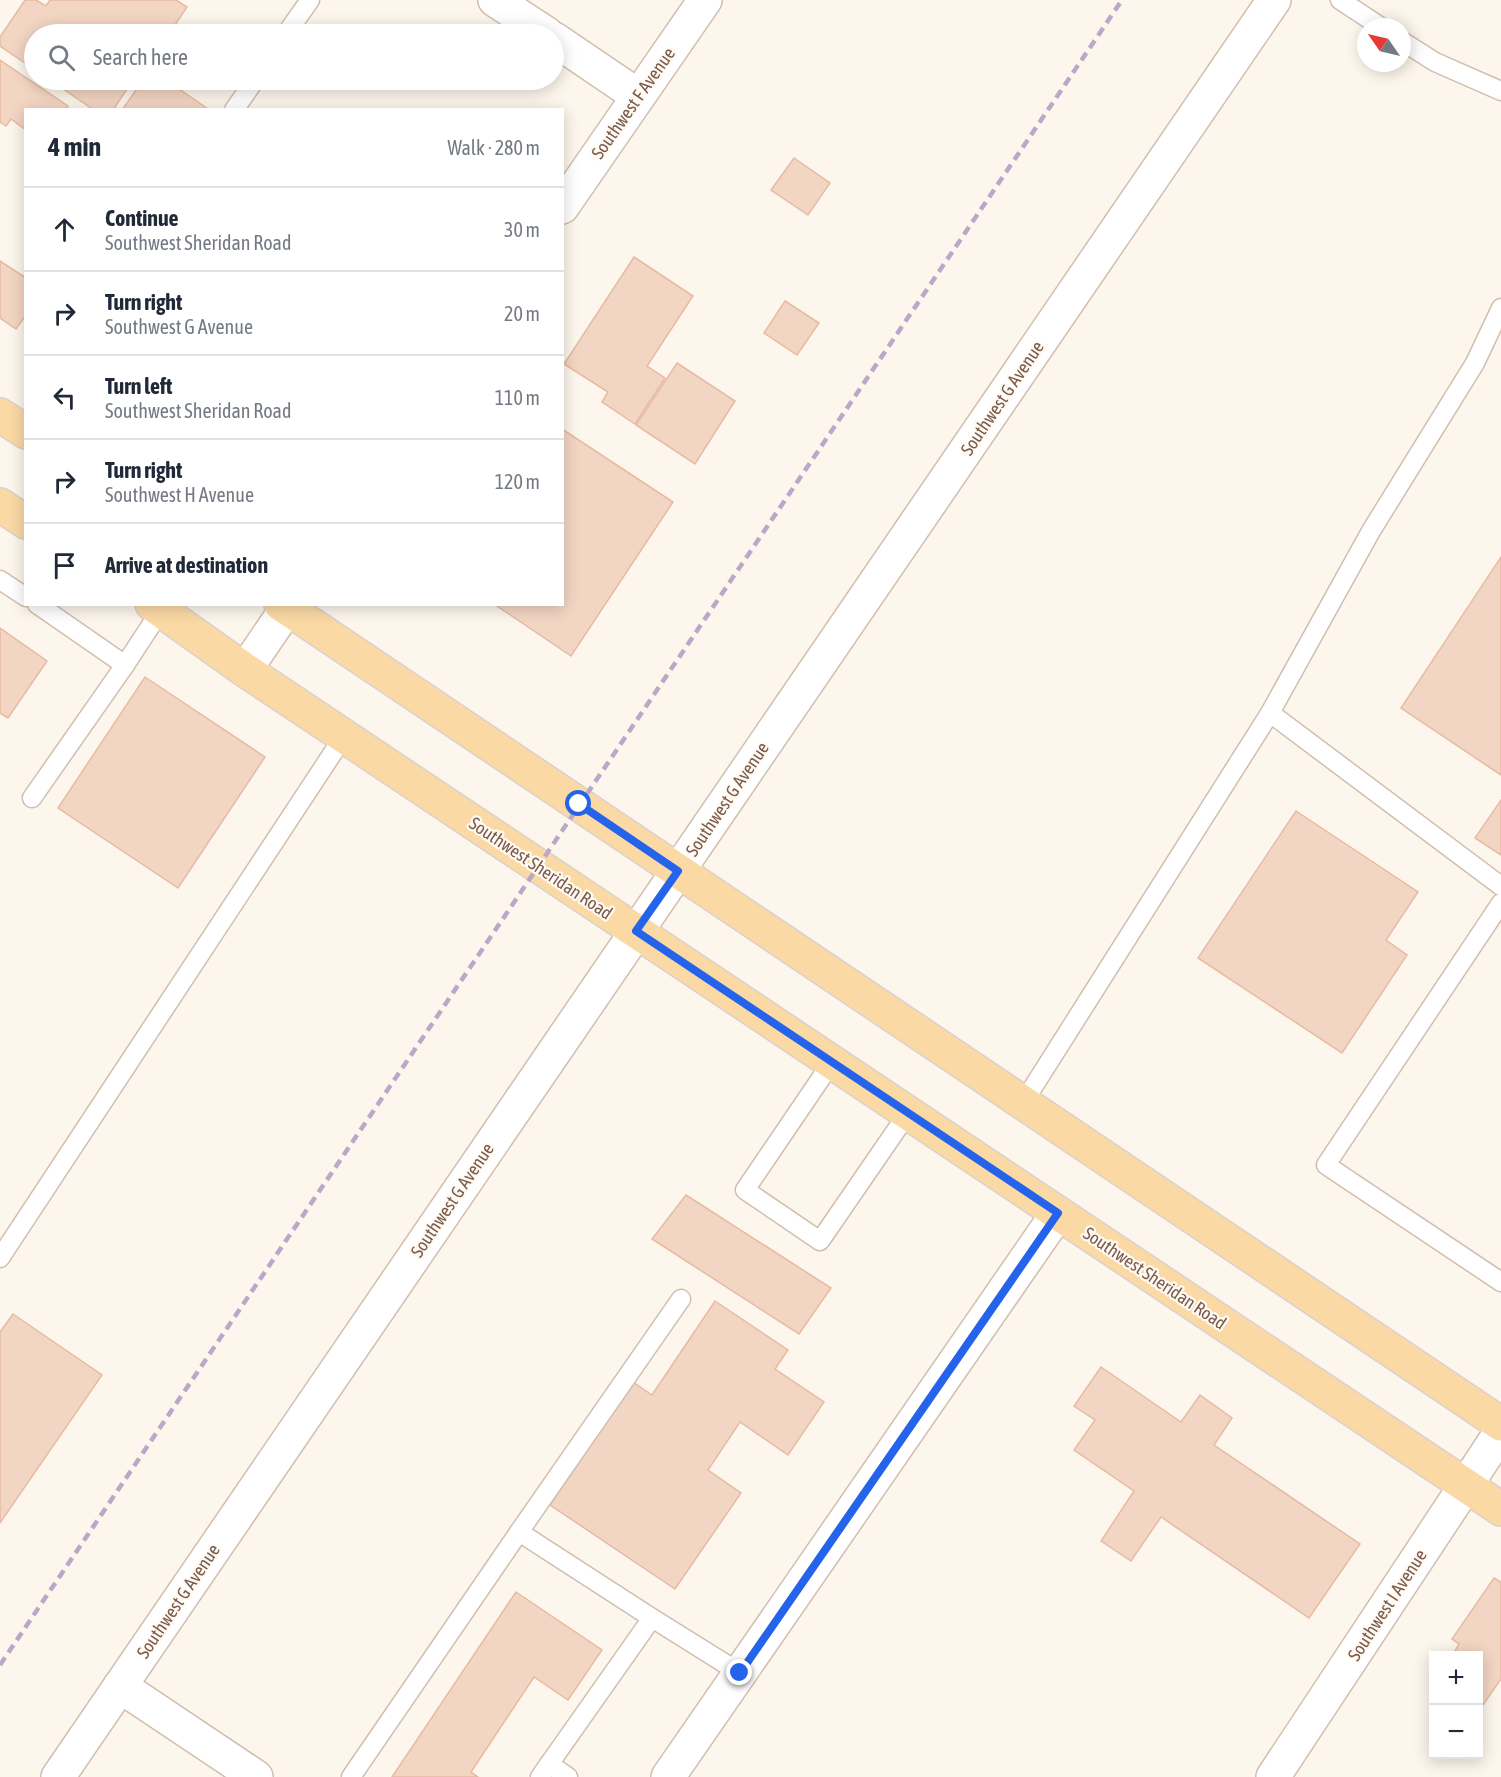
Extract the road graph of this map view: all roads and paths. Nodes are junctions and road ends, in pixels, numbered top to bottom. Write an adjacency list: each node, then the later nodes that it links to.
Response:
1 (310, 0): 7 (lane)
2 (495, 0): 8 (street)
3 (705, 0): 13 (street, Southwest F Avenue)
4 (1274, 0): 29 (street, Southwest G Avenue)
5 (1340, 0): 6 (lane)
6 (1367, 18)
7 (293, 24)
8 (531, 24)
9 (564, 46): 13 (street)
10 (1411, 47): 12 (lane)
11 (248, 90): 14 (lane)
12 (1501, 91)
13 (638, 96): 15 (street, Southwest F Avenue)
14 (235, 108)
15 (564, 204)
16 (1501, 308): 26 (lane)
17 (0, 505): 18 (main road)
18 (24, 521)
19 (0, 580): 20 (lane)
20 (23, 591)
21 (40, 606): 24 (lane)
22 (286, 606): 25 (street); 29 (main road)
23 (156, 607): 24 (lane); 25 (main road, Southwest Sheridan Road)
24 (125, 664): 28 (lane)
25 (245, 670): 27 (main road, Southwest Sheridan Road)
26 (1270, 713): 30 (lane); 34 (lane)
27 (344, 736): 32 (main road, Southwest Sheridan Road); 37 (lane)
28 (32, 798)
29 (678, 871): 32 (street, Southwest G Avenue); 34 (main road)
30 (1501, 886)
31 (1501, 903): 38 (lane)
32 (636, 931): 33 (main road, Southwest Sheridan Road); 47 (street, Southwest G Avenue)
33 (832, 1062): 35 (main road, Southwest Sheridan Road); 35 (lane)
34 (1023, 1103): 40 (main road)
35 (908, 1113): 36 (main road, Southwest Sheridan Road)
36 (1058, 1213): 42 (main road, Southwest Sheridan Road); 46 (street)
37 (0, 1258)
38 (1501, 1282)
39 (681, 1299): 44 (lane)
40 (1501, 1424)
41 (1501, 1432): 42 (street, Southwest I Avenue)
42 (1466, 1485): 43 (main road, Southwest Sheridan Road); 54 (street, Southwest I Avenue)
43 (1501, 1509)
44 (519, 1532): 45 (lane); 51 (lane)
45 (652, 1618): 46 (lane); 48 (lane)
46 (740, 1673): 53 (street)
47 (120, 1686): 49 (street, Southwest G Avenue); 50 (street)
48 (545, 1771): 52 (lane)
49 (58, 1777)
50 (256, 1777)
51 (351, 1777)
52 (568, 1777)
53 (668, 1777)
54 (1274, 1777)

